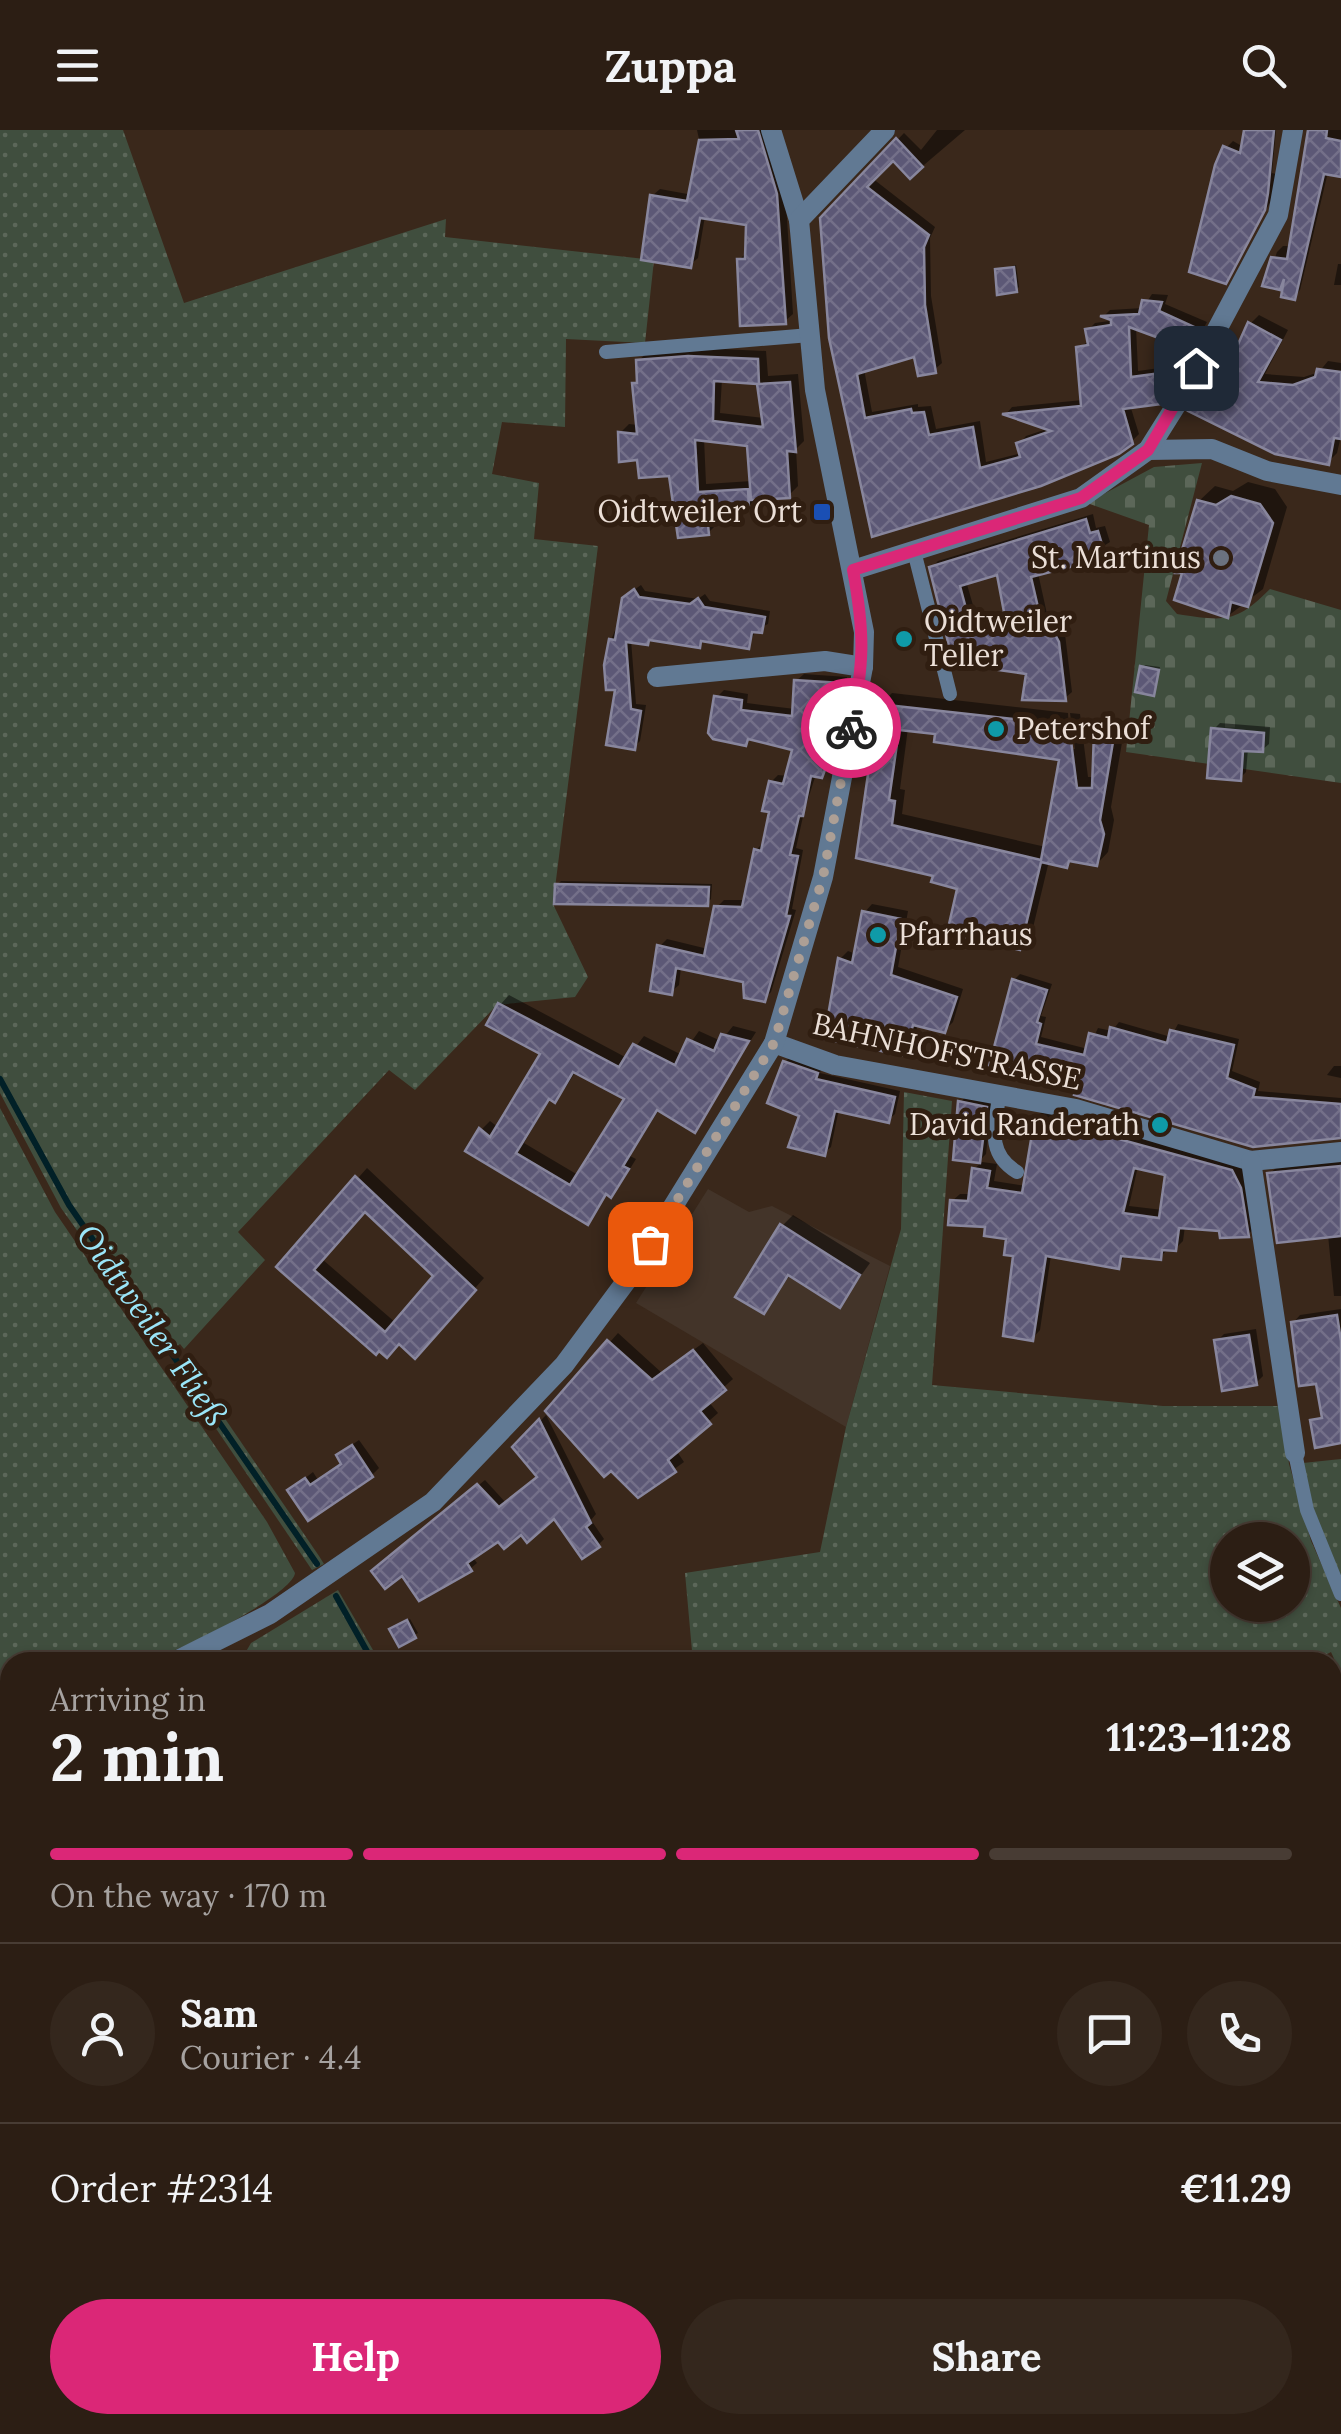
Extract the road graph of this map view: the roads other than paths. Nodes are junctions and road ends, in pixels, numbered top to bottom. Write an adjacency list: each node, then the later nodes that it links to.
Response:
1 (771, 130): 4 (street)
2 (884, 130): 4 (street)
3 (1292, 130): 7 (street)
4 (799, 220): 5 (street)
5 (810, 335): 6 (lane); 10 (street)
6 (606, 352)
7 (1148, 450): 8 (street); 9 (street)
8 (1341, 485)
9 (914, 550): 10 (street); 13 (lane)
10 (853, 570): 11 (street)
11 (863, 667): 12 (street); 14 (street)
12 (657, 677)
13 (950, 694)
14 (774, 1043): 15 (street, BAHNHOFSTRASSE); 21 (street)
15 (999, 1096): 17 (street, BAHNHOFSTRASSE); 18 (lane)
16 (1341, 1152): 17 (street, BAHNHOFSTRASSE)
17 (1251, 1161): 19 (street)
18 (1016, 1172)
19 (1296, 1453): 20 (lane)
20 (1341, 1594)
21 (198, 1652)

